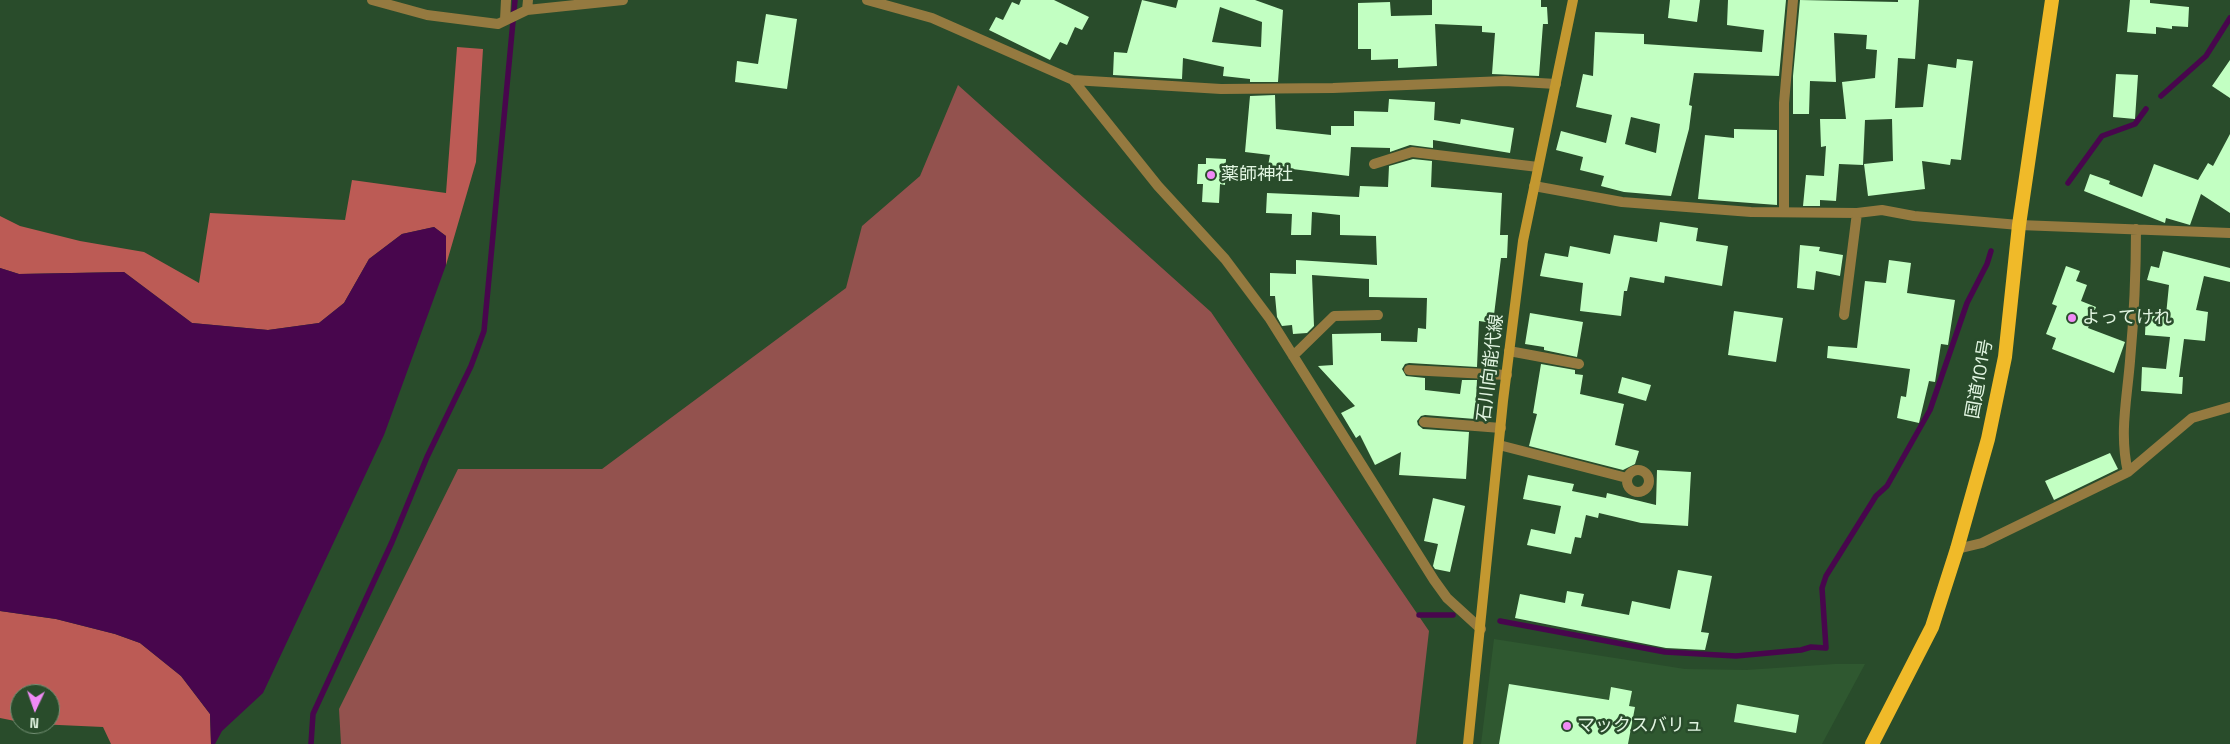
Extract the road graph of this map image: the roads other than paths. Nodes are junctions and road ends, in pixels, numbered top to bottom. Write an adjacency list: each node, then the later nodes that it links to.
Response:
1 (372, 0): 9 (street)
2 (506, 0): 9 (street)
3 (623, 0): 8 (street)
4 (867, 0): 10 (street)
5 (1573, 0): 11 (main road, 石川向能代線)
6 (1793, 0): 15 (street)
7 (2052, 0): 17 (highway, 国道101号)
8 (528, 5): 9 (street)
9 (505, 20)
10 (1073, 80): 11 (street); 23 (street)
11 (1556, 84): 13 (main road, 石川向能代線)
12 (1374, 164): 13 (street)
13 (1538, 167): 14 (main road, 石川向能代線)
14 (1534, 186): 15 (street); 22 (main road, 石川向能代線)
15 (1784, 212): 16 (street)
16 (1856, 213): 17 (street); 21 (street)
17 (2019, 224): 18 (street); 33 (highway, 国道101号)
18 (2136, 230): 19 (street); 31 (street)
19 (2230, 232)
20 (1378, 315): 23 (street)
21 (1844, 316)
22 (1510, 351): 24 (street); 26 (main road, 石川向能代線)
23 (1293, 356): 34 (street)
24 (1579, 364)
25 (1409, 370): 26 (street)
26 (1506, 375): 29 (main road, 石川向能代線)
27 (2230, 407): 31 (street)
28 (1424, 422): 29 (street)
29 (1501, 428): 30 (main road, 石川向能代線)
30 (1499, 445): 32 (street); 34 (main road, 石川向能代線)
31 (2128, 472): 33 (street)
32 (1627, 478)
33 (1958, 549): 36 (highway, 国道101号)
34 (1480, 629): 35 (main road, 石川向能代線)
35 (1468, 744)
36 (1872, 744)

